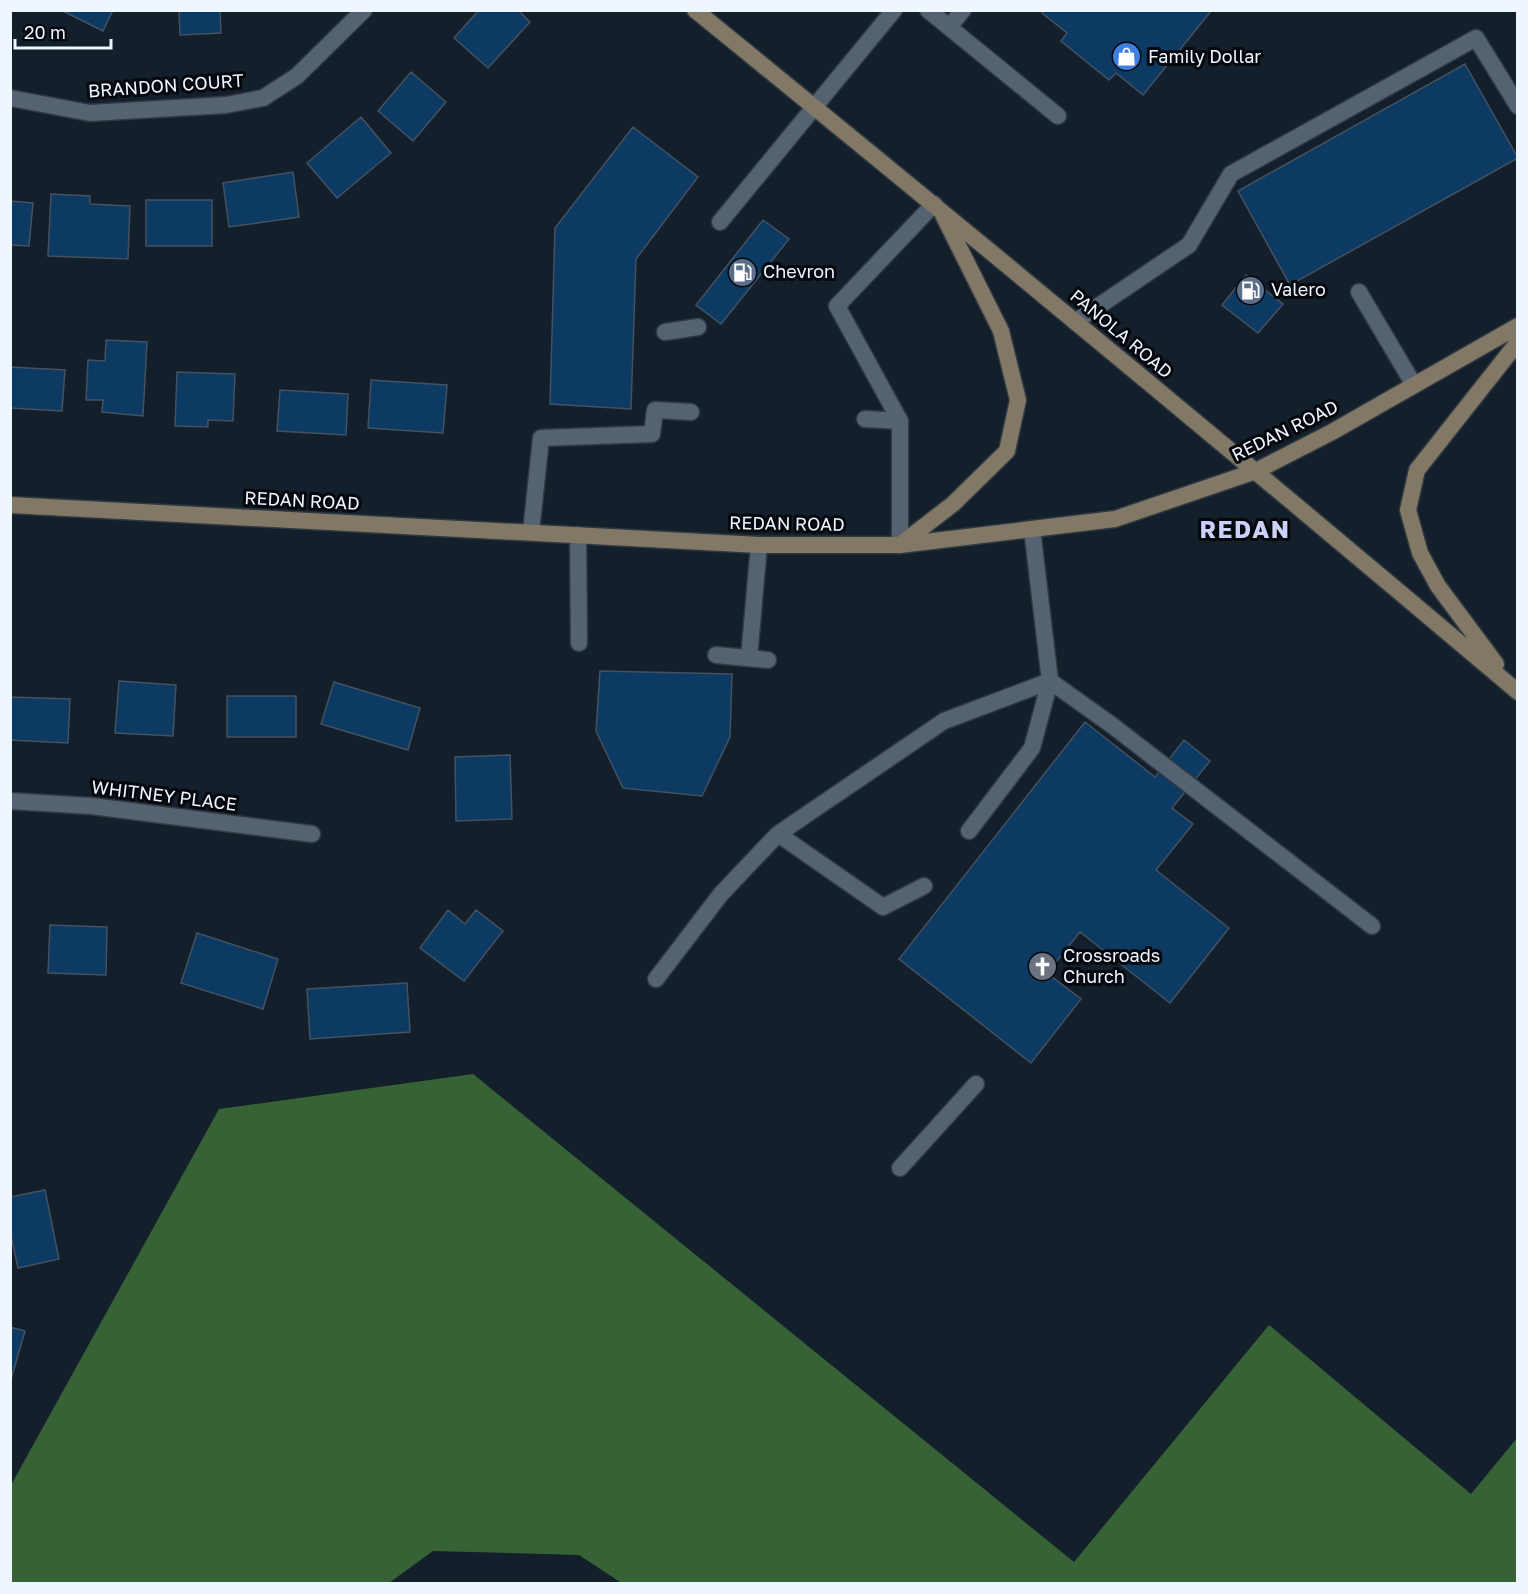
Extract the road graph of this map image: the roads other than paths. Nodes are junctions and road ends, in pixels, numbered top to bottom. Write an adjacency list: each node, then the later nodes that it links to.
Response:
1 (364, 10): 7 (street, BRANDON COURT)
2 (695, 10): 9 (main road, PANOLA ROAD)
3 (894, 10): 9 (street)
4 (928, 10): 6 (street)
5 (963, 10): 6 (street)
6 (949, 27): 10 (street)
7 (10, 98)
8 (1518, 106): 14 (street)
9 (815, 108): 11 (main road, PANOLA ROAD); 12 (street)
10 (1058, 116)
11 (937, 206): 14 (main road, PANOLA ROAD); 22 (street); 28 (main road)
12 (720, 222)
13 (1359, 292): 19 (street)
14 (1075, 322): 23 (main road, PANOLA ROAD)
15 (698, 327): 17 (street)
16 (1518, 327): 19 (main road, REDAN ROAD)
17 (665, 332)
18 (1518, 342): 35 (main road)
19 (1414, 385): 23 (main road, REDAN ROAD)
20 (691, 412): 26 (street)
21 (865, 419): 22 (street)
22 (900, 421): 28 (street)
23 (1256, 471): 25 (main road, REDAN ROAD); 35 (main road, PANOLA ROAD)
24 (10, 505): 26 (main road, REDAN ROAD)
25 (1032, 529): 28 (main road, REDAN ROAD); 34 (street)
26 (531, 532): 27 (main road, REDAN ROAD)
27 (578, 535): 29 (main road, REDAN ROAD); 30 (street)
28 (900, 544): 29 (main road, REDAN ROAD)
29 (759, 545): 32 (street)
30 (579, 643)
31 (716, 655): 32 (street)
32 (749, 658): 33 (street)
33 (768, 660)
34 (1050, 681): 37 (street); 39 (street); 41 (street)
35 (1518, 691)
36 (10, 801): 38 (street, WHITNEY PLACE)
37 (969, 831)
38 (312, 834)
39 (778, 834): 40 (street); 42 (street)
40 (924, 886)
41 (1372, 926)
42 (656, 980)
43 (976, 1084): 44 (street)
44 (900, 1168)

